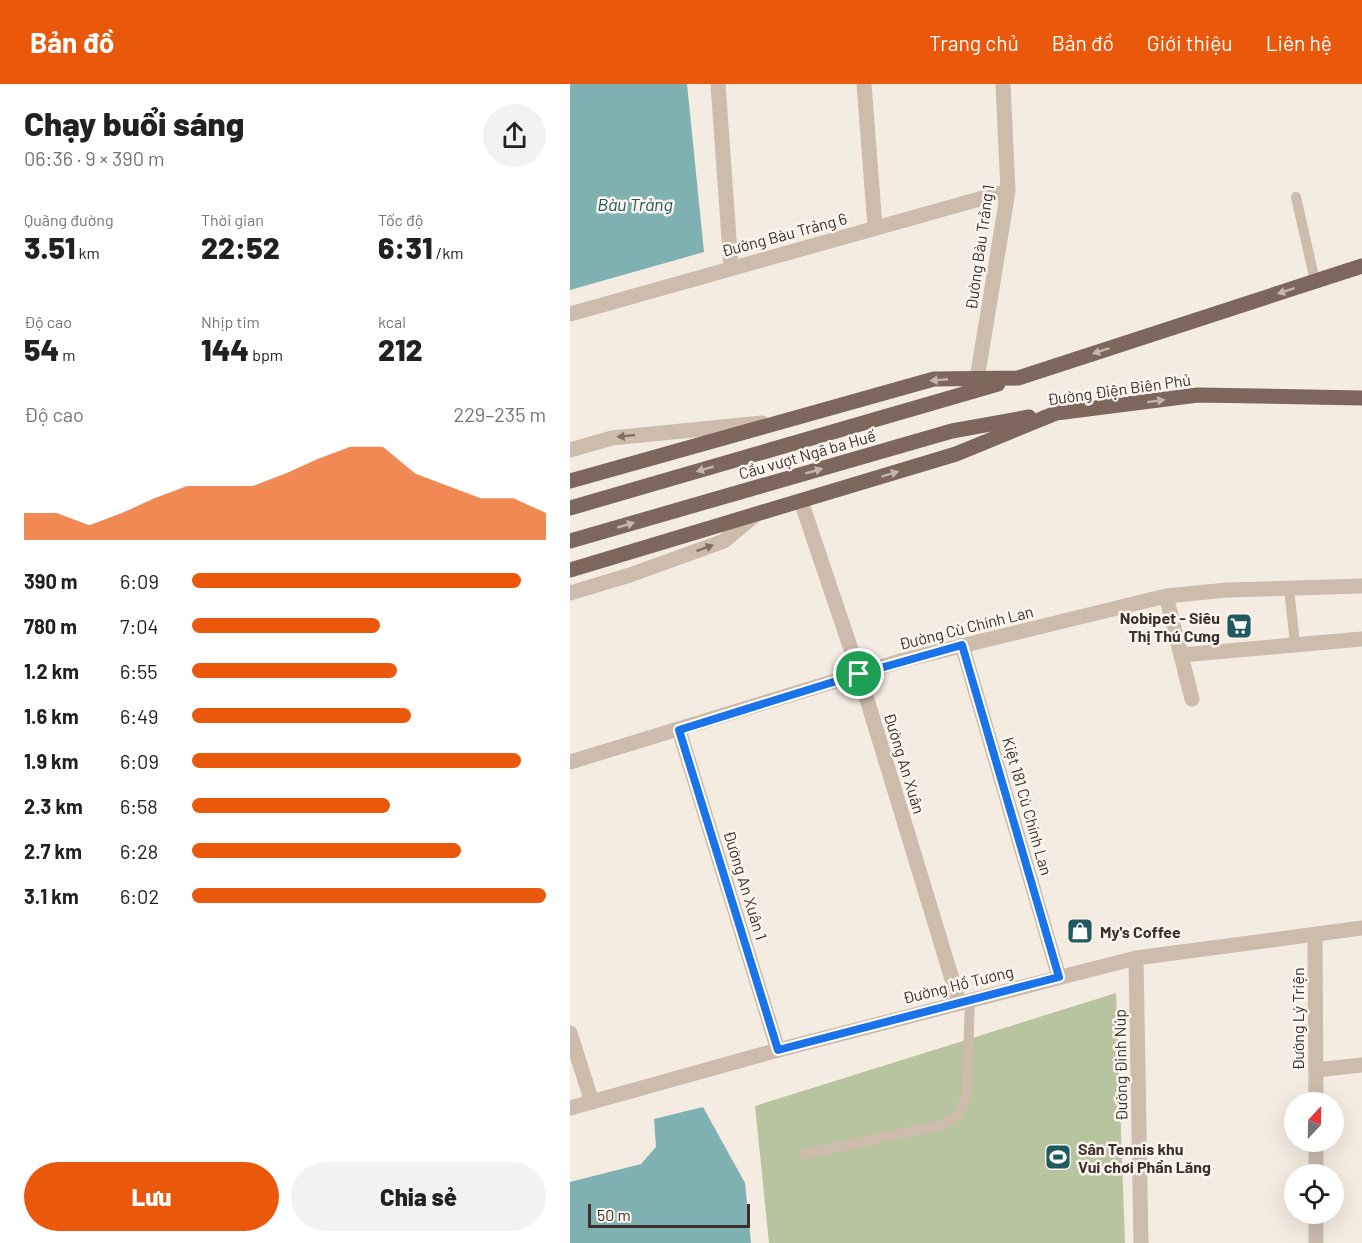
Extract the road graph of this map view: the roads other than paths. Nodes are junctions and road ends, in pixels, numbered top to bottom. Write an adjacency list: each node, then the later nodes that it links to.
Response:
1 (718, 84): 8 (street)
2 (864, 84): 6 (street)
3 (1003, 84): 4 (street, Đường Bàu Trảng 1)
4 (1008, 191): 6 (street, Đường Bàu Trảng 6); 12 (street, Đường Bàu Trảng 1)
5 (1296, 197): 9 (lane)
6 (875, 227): 8 (street, Đường Bàu Trảng 6)
7 (1362, 266): 9 (main road, Đường Điện Biên Phủ)
8 (731, 267): 10 (street, Đường Bàu Trảng 6)
9 (1315, 281): 11 (main road, Đường Điện Biên Phủ, one-way to 11)
10 (570, 314)
11 (1018, 378): 12 (main road, Đường Điện Biên Phủ); 19 (main road, Cầu vượt Ngã ba Huế, one-way to 19)
12 (977, 379): 15 (main road, Đường Điện Biên Phủ, one-way to 15)
13 (1362, 398): 14 (main road, Đường Điện Biên Phủ, one-way to 13)
14 (1056, 413): 18 (main road, Đường Điện Biên Phủ, one-way to 14); 21 (main road, Cầu vượt Ngã ba Huế, one-way to 14)
15 (789, 420): 16 (street, one-way to 16); 17 (main road)
16 (570, 450)
17 (570, 481)
18 (801, 501): 20 (main road, Đường Điện Biên Phủ); 31 (street, Đường An Xuân)
19 (570, 508)
20 (754, 516): 22 (main road); 25 (street, one-way to 20)
21 (570, 541)
22 (570, 570)
23 (1362, 586): 24 (street, Đường Cù Chính Lan)
24 (1289, 588): 26 (street, Đường Cù Chính Lan); 28 (lane)
25 (570, 593)
26 (1166, 596): 29 (street, Đường Cù Chính Lan); 30 (street)
27 (1362, 639): 28 (street)
28 (1294, 644): 30 (street)
29 (962, 645): 31 (street, Đường Cù Chính Lan); 38 (street, Kiệt 181 Cù Chính Lan)
30 (1181, 655): 32 (street)
31 (859, 674): 33 (street, Đường Cù Chính Lan); 39 (street, Đường An Xuân)
32 (1192, 699)
33 (679, 730): 34 (street, Đường Cù Chính Lan); 41 (street, Đường An Xuân 1)
34 (570, 762)
35 (1362, 928): 36 (street, Đường Hồ Tương)
36 (1315, 935): 37 (street, Đường Hồ Tương); 43 (street, Đường Lý Triện)
37 (1136, 958): 38 (street, Đường Hồ Tương); 49 (street, Đường Đinh Núp)
38 (1059, 977): 39 (street, Đường Hồ Tương)
39 (965, 1001): 41 (street, Đường Hồ Tương); 47 (lane)
40 (570, 1033): 45 (street)
41 (778, 1050): 45 (street, Đường Hồ Tương)
42 (1362, 1065): 43 (street)
43 (1316, 1070): 44 (street, Đường Lý Triện)
44 (1316, 1092)
45 (592, 1102): 46 (street, Đường Hồ Tương)
46 (570, 1108)
47 (804, 1155)
48 (1316, 1224): 50 (street)
49 (1141, 1243)
50 (1316, 1243)

